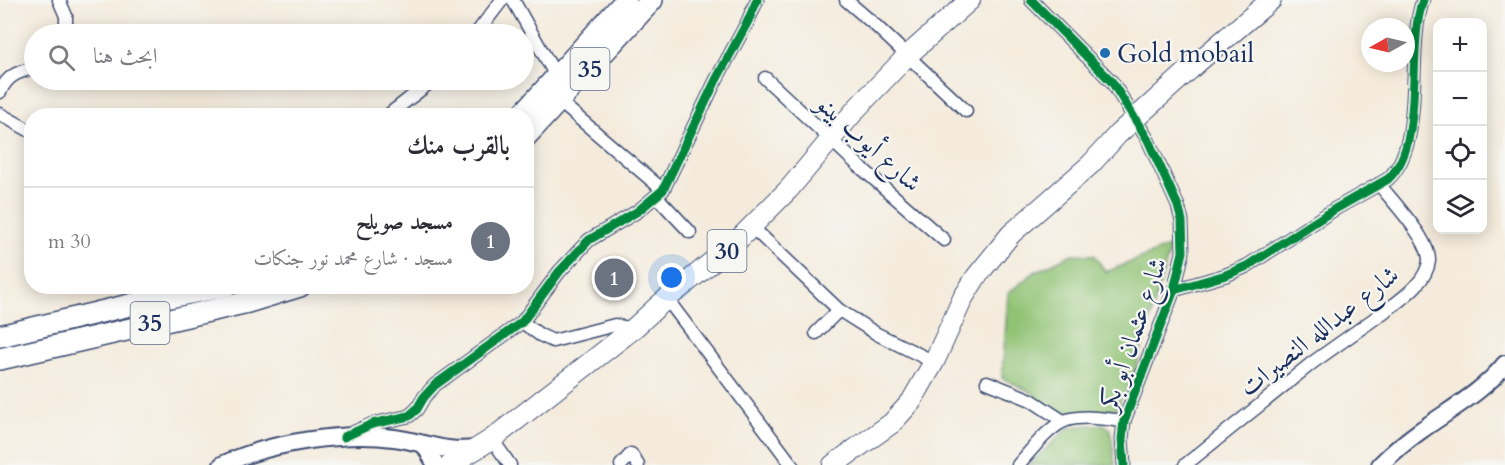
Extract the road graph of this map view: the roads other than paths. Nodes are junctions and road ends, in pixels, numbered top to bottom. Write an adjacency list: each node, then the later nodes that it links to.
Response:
1 (59, 0): 12 (street)
2 (502, 0): 13 (street)
3 (513, 0): 14 (street)
4 (626, 0): 18 (highway, 35)
5 (652, 0): 22 (highway, 35)
6 (757, 0): 32 (street)
7 (846, 0): 16 (street)
8 (970, 0): 16 (main road, 30)
9 (1030, 0): 27 (street, شارع عثمان أبو بكر)
10 (1271, 0): 27 (main road)
11 (1423, 0): 31 (street)
12 (66, 24)
13 (484, 24)
14 (527, 24)
15 (534, 37): 18 (street)
16 (907, 56): 25 (street); 30 (main road, 30)
17 (24, 71): 21 (street)
18 (556, 76): 24 (highway, 35)
19 (765, 78): 30 (street, شارع أيوب بينو)
20 (420, 90): 23 (street)
21 (0, 92)
22 (560, 102): 29 (highway, 35); 32 (street)
23 (397, 108)
24 (528, 108)
25 (966, 111)
26 (0, 114): 28 (street)
27 (1136, 118): 36 (street, شارع عثمان أبو بكر); 46 (main road)
28 (24, 128)
29 (534, 128)
30 (831, 139): 33 (main road, 30); 35 (street, شارع أيوب بينو)
31 (1379, 184): 36 (street); 64 (street, شارع عبدالله النصيرات)
32 (660, 193): 34 (street); 41 (street)
33 (752, 227): 39 (main road, 30); 40 (street)
34 (690, 232)
35 (944, 240)
36 (1174, 290): 50 (street, شارع عثمان أبو بكر)
37 (185, 294): 44 (highway, 35)
38 (274, 294): 45 (highway, 35)
39 (667, 298): 42 (main road, 30); 60 (street)
40 (839, 310): 43 (street); 46 (street)
41 (522, 322): 42 (street); 51 (street)
42 (633, 329): 52 (main road, 30)
43 (816, 333)
44 (0, 336)
45 (0, 359)
46 (934, 362): 61 (main road)
47 (1505, 364): 65 (street)
48 (987, 382): 49 (street)
49 (1063, 422): 50 (street); 62 (street)
50 (1124, 422): 63 (street, شارع عثمان أبو بكر)
51 (344, 437): 53 (street); 55 (street)
52 (485, 444): 53 (street); 57 (main road, 30); 58 (street)
53 (425, 446): 56 (street)
54 (635, 460): 59 (street)
55 (222, 465)
56 (436, 465)
57 (450, 465)
58 (510, 465)
59 (621, 465)
60 (792, 465)
61 (833, 465)
62 (1018, 465)
63 (1124, 465)
64 (1185, 465)
65 (1380, 465)

